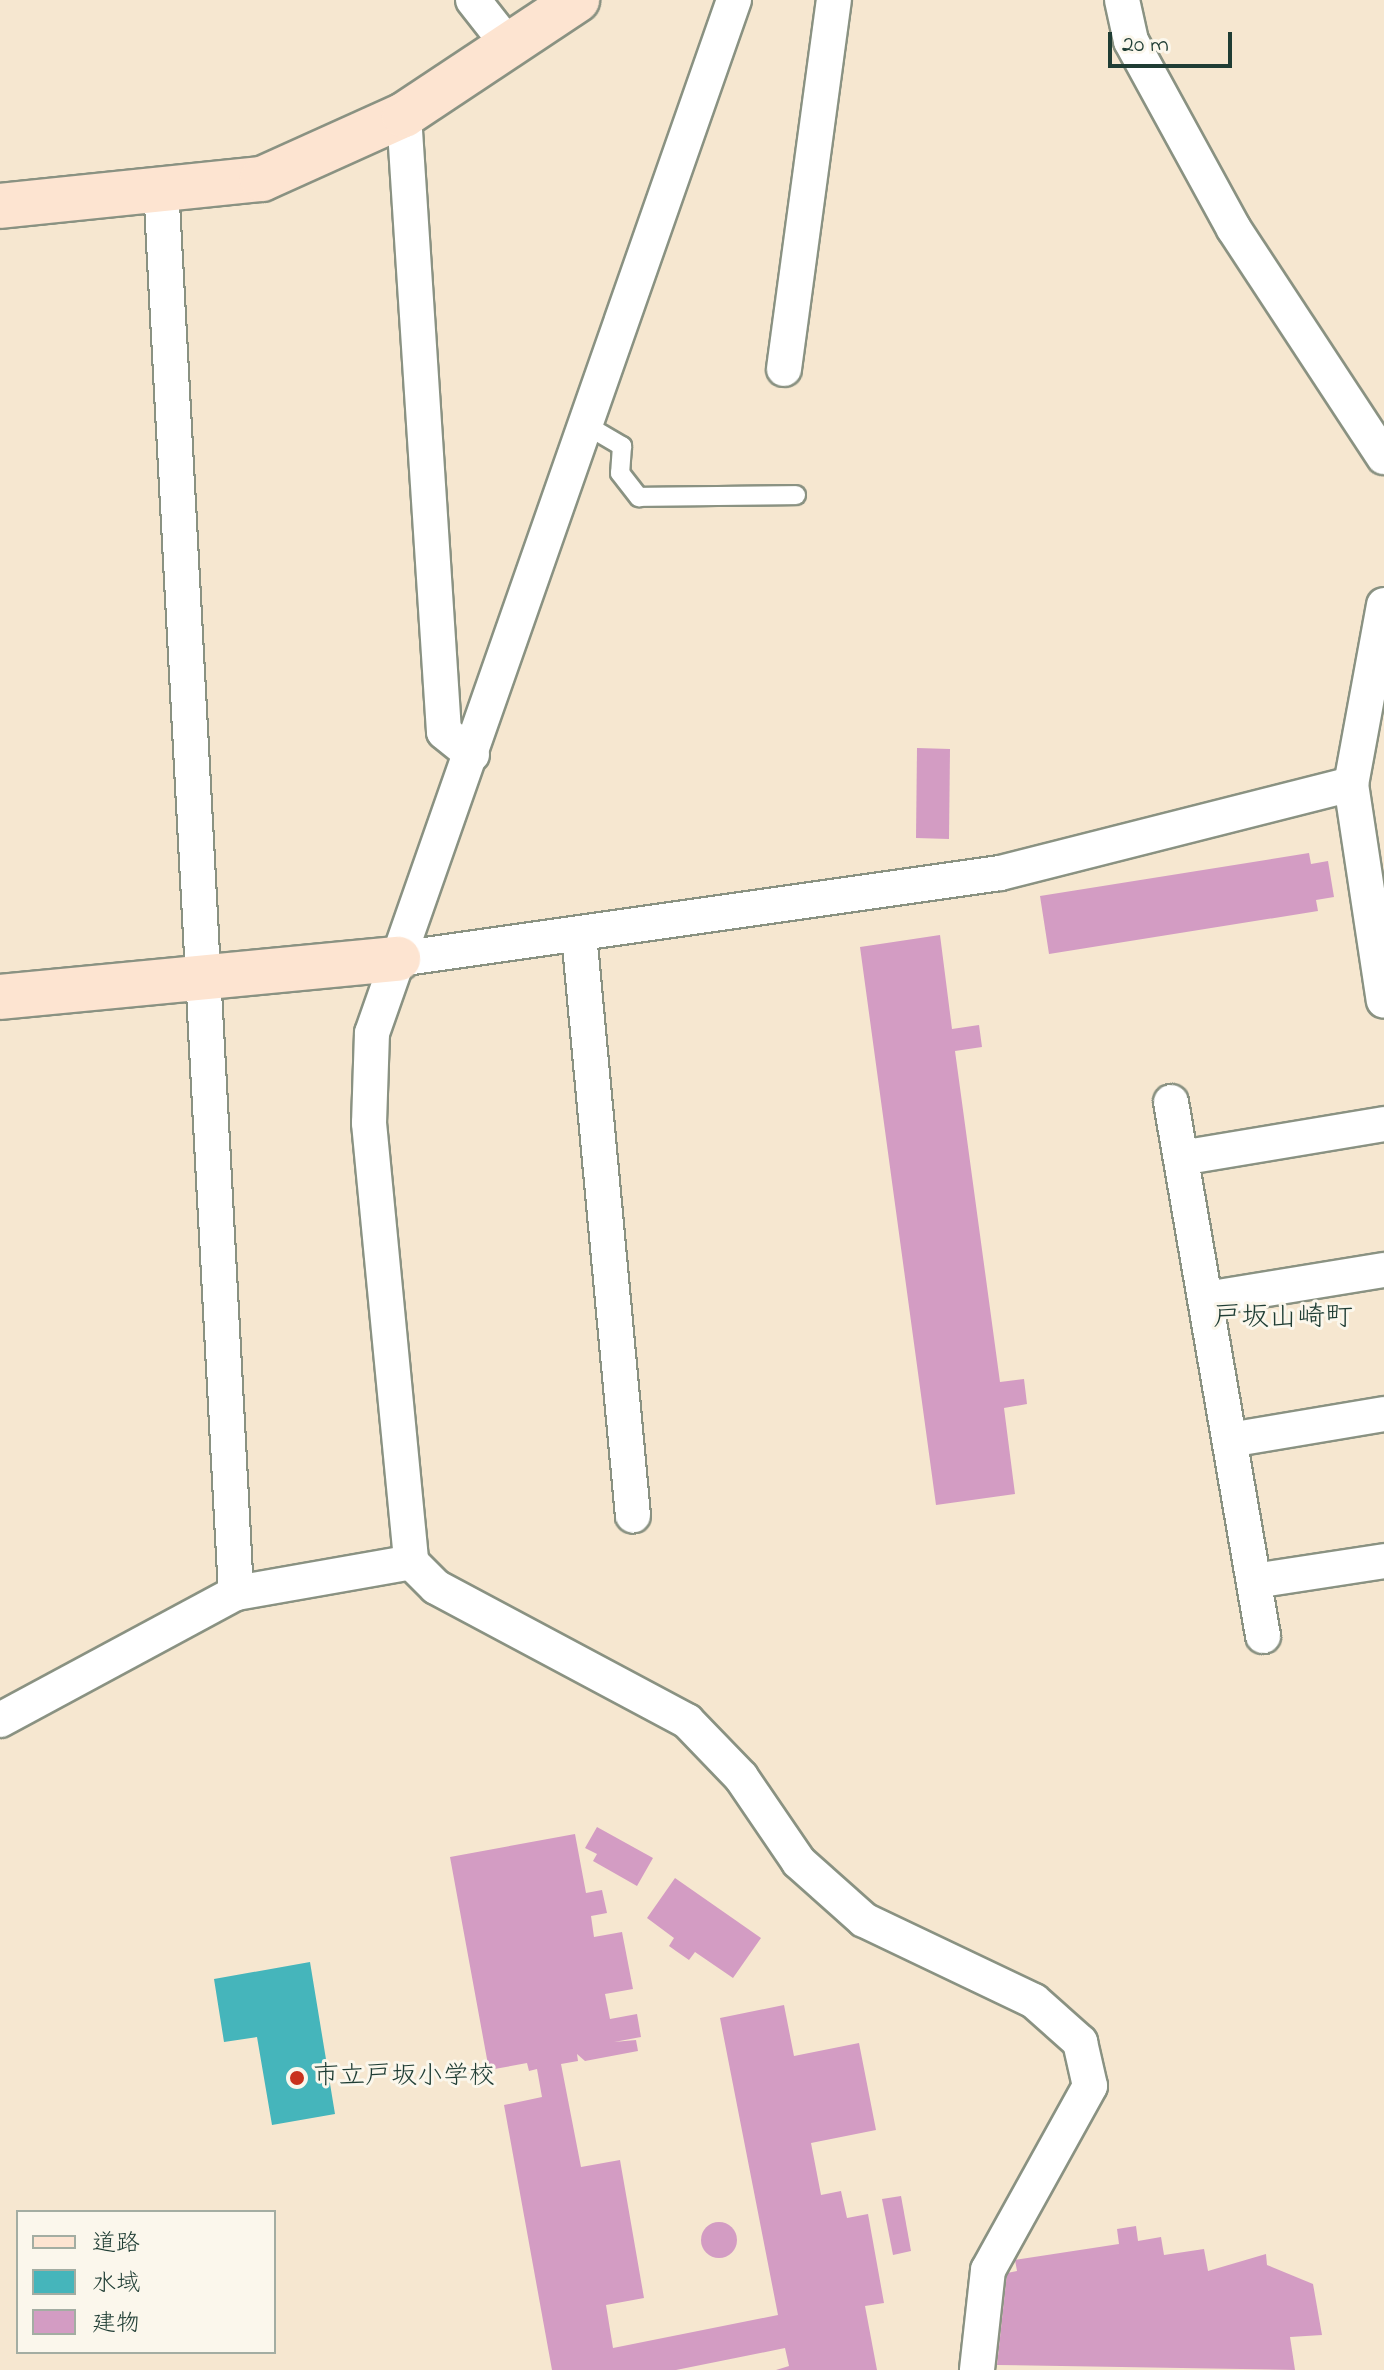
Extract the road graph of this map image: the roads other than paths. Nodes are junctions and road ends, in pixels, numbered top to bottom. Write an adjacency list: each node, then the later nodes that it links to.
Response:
1 (473, 0): 6 (street)
2 (577, 0): 6 (street)
3 (734, 0): 11 (street)
4 (834, 0): 10 (street)
5 (1122, 0): 12 (street)
6 (510, 47): 7 (street)
7 (404, 115): 8 (street); 15 (street)
8 (161, 185): 9 (street); 19 (street)
9 (0, 206)
10 (784, 369)
11 (586, 425): 13 (lane); 15 (street)
12 (1384, 457)
13 (796, 495)
14 (1384, 605): 16 (street)
15 (472, 755): 18 (street)
16 (1351, 784): 17 (street); 21 (street)
17 (579, 934): 18 (street); 29 (street)
18 (398, 959): 19 (street); 31 (street)
19 (199, 976): 20 (street); 33 (street)
20 (0, 997)
21 (1384, 1001)
22 (1171, 1102): 24 (street)
23 (1384, 1124): 24 (street)
24 (1181, 1158): 26 (street)
25 (1384, 1270): 26 (street)
26 (1206, 1299): 28 (street)
27 (1384, 1414): 28 (street)
28 (1230, 1440): 32 (street)
29 (633, 1516)
30 (1384, 1561): 32 (street)
31 (411, 1562): 33 (street); 36 (street)
32 (1254, 1581): 34 (street)
33 (236, 1593): 35 (street)
34 (1263, 1636)
35 (0, 1720)
36 (977, 2370)

